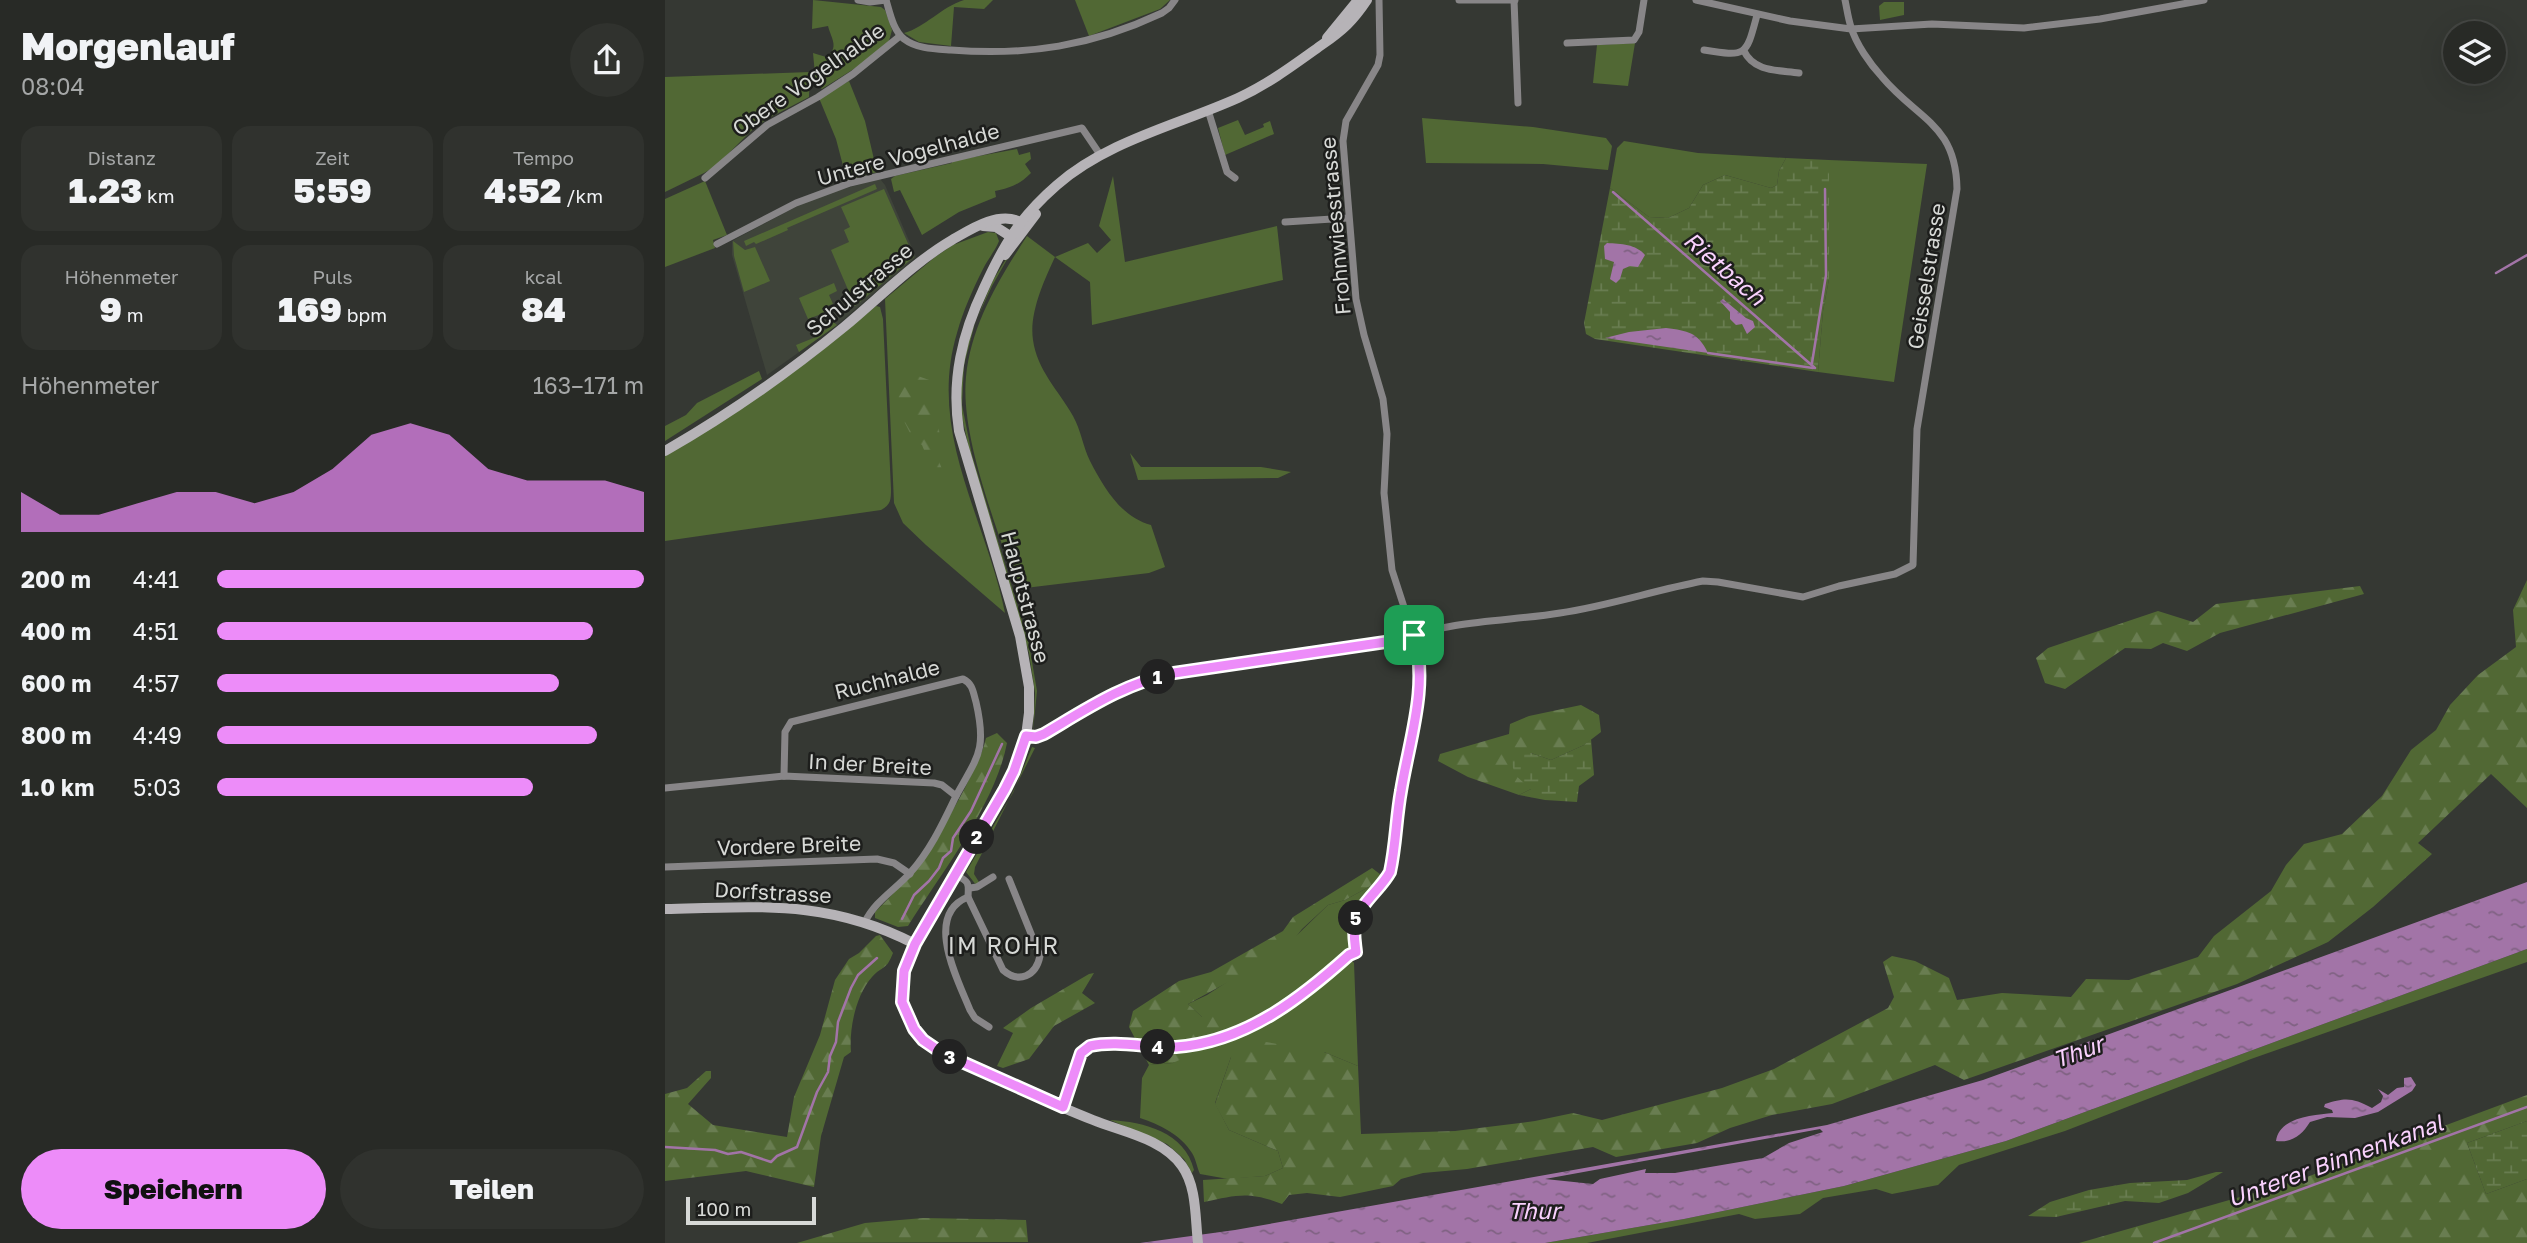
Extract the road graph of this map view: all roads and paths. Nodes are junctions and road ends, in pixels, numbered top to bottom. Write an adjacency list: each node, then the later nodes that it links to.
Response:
1 (858, 0): 2 (street)
2 (886, 0): 15 (street)
3 (1175, 0): 15 (street)
4 (1358, 0): 17 (main road, Hauptstrasse)
5 (1367, 0): 17 (main road, Hauptstrasse)
6 (1379, 0): 26 (street, Frohnwiesstrasse)
7 (1459, 0): 8 (street)
8 (1515, 0): 21 (street)
9 (1644, 0): 16 (street)
10 (1696, 0): 13 (street)
11 (1845, 0): 14 (street, Geisselstrasse)
12 (2204, 0): 14 (street)
13 (1757, 15): 14 (street); 19 (street)
14 (1851, 29): 32 (street, Geisselstrasse)
15 (900, 36): 25 (street, Obere Vogelhalde)
16 (1567, 43)
17 (1323, 44): 22 (main road, Hauptstrasse)
18 (1704, 50): 19 (street)
19 (1744, 51): 20 (street)
20 (1799, 73)
21 (1518, 103)
22 (1208, 110): 23 (main road, Hauptstrasse); 24 (street)
23 (1101, 156): 29 (main road, Hauptstrasse); 30 (street, Untere Vogelhalde)
24 (1235, 177)
25 (705, 178)
26 (1348, 218): 27 (street); 32 (street, Frohnwiesstrasse)
27 (1285, 222)
28 (976, 228): 29 (main road); 29 (main road, Schulstrasse); 31 (main road, Schulstrasse)
29 (1018, 231): 33 (main road, Hauptstrasse)
30 (717, 244)
31 (665, 451)
32 (1414, 635): 33 (street); 48 (street, Frohnwiesstrasse)
33 (1026, 736): 39 (main road, Hauptstrasse)
34 (784, 776): 35 (street, In der Breite); 36 (street, In der Breite); 36 (street, Ruchhalde)
35 (665, 788)
36 (956, 796): 38 (street, In der Breite)
37 (665, 867): 38 (street, Vordere Breite)
38 (910, 874): 45 (street, In der Breite)
39 (955, 874): 42 (street); 46 (main road, Hauptstrasse)
40 (993, 877): 42 (street)
41 (1009, 879): 43 (street)
42 (970, 888): 43 (street)
43 (968, 897): 47 (street)
44 (665, 909): 45 (main road, Dorfstrasse)
45 (865, 922): 46 (main road, Dorfstrasse)
46 (915, 944): 48 (main road, Hauptstrasse)
47 (989, 1027)
48 (1063, 1107): 49 (main road)
49 (1198, 1243)

